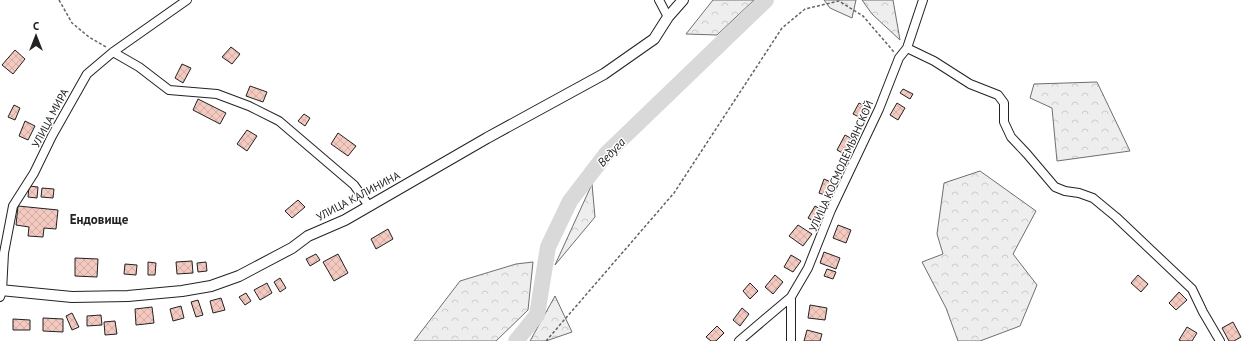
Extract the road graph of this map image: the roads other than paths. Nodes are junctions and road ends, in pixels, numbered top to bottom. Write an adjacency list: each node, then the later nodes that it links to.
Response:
1 (187, 0): 7 (street, УЛИЦА МИРА)
2 (659, 0): 5 (street)
3 (683, 0): 5 (street, УЛИЦА КАЛИНИНА)
4 (923, 0): 6 (street, УЛИЦА КОСМОДЕМЬЯНСКОЙ)
5 (668, 17): 8 (street, УЛИЦА КАЛИНИНА)
6 (907, 48): 10 (street, УЛИЦА КОСМОДЕМЬЯНСКОЙ); 13 (street)
7 (113, 52): 8 (street); 9 (street, УЛИЦА МИРА)
8 (369, 206): 9 (street, УЛИЦА КАЛИНИНА)
9 (1, 293)
10 (791, 297): 11 (street, УЛИЦА КОСМОДЕМЬЯНСКОЙ); 12 (street)
11 (739, 341)
12 (791, 341)
13 (1220, 341)

